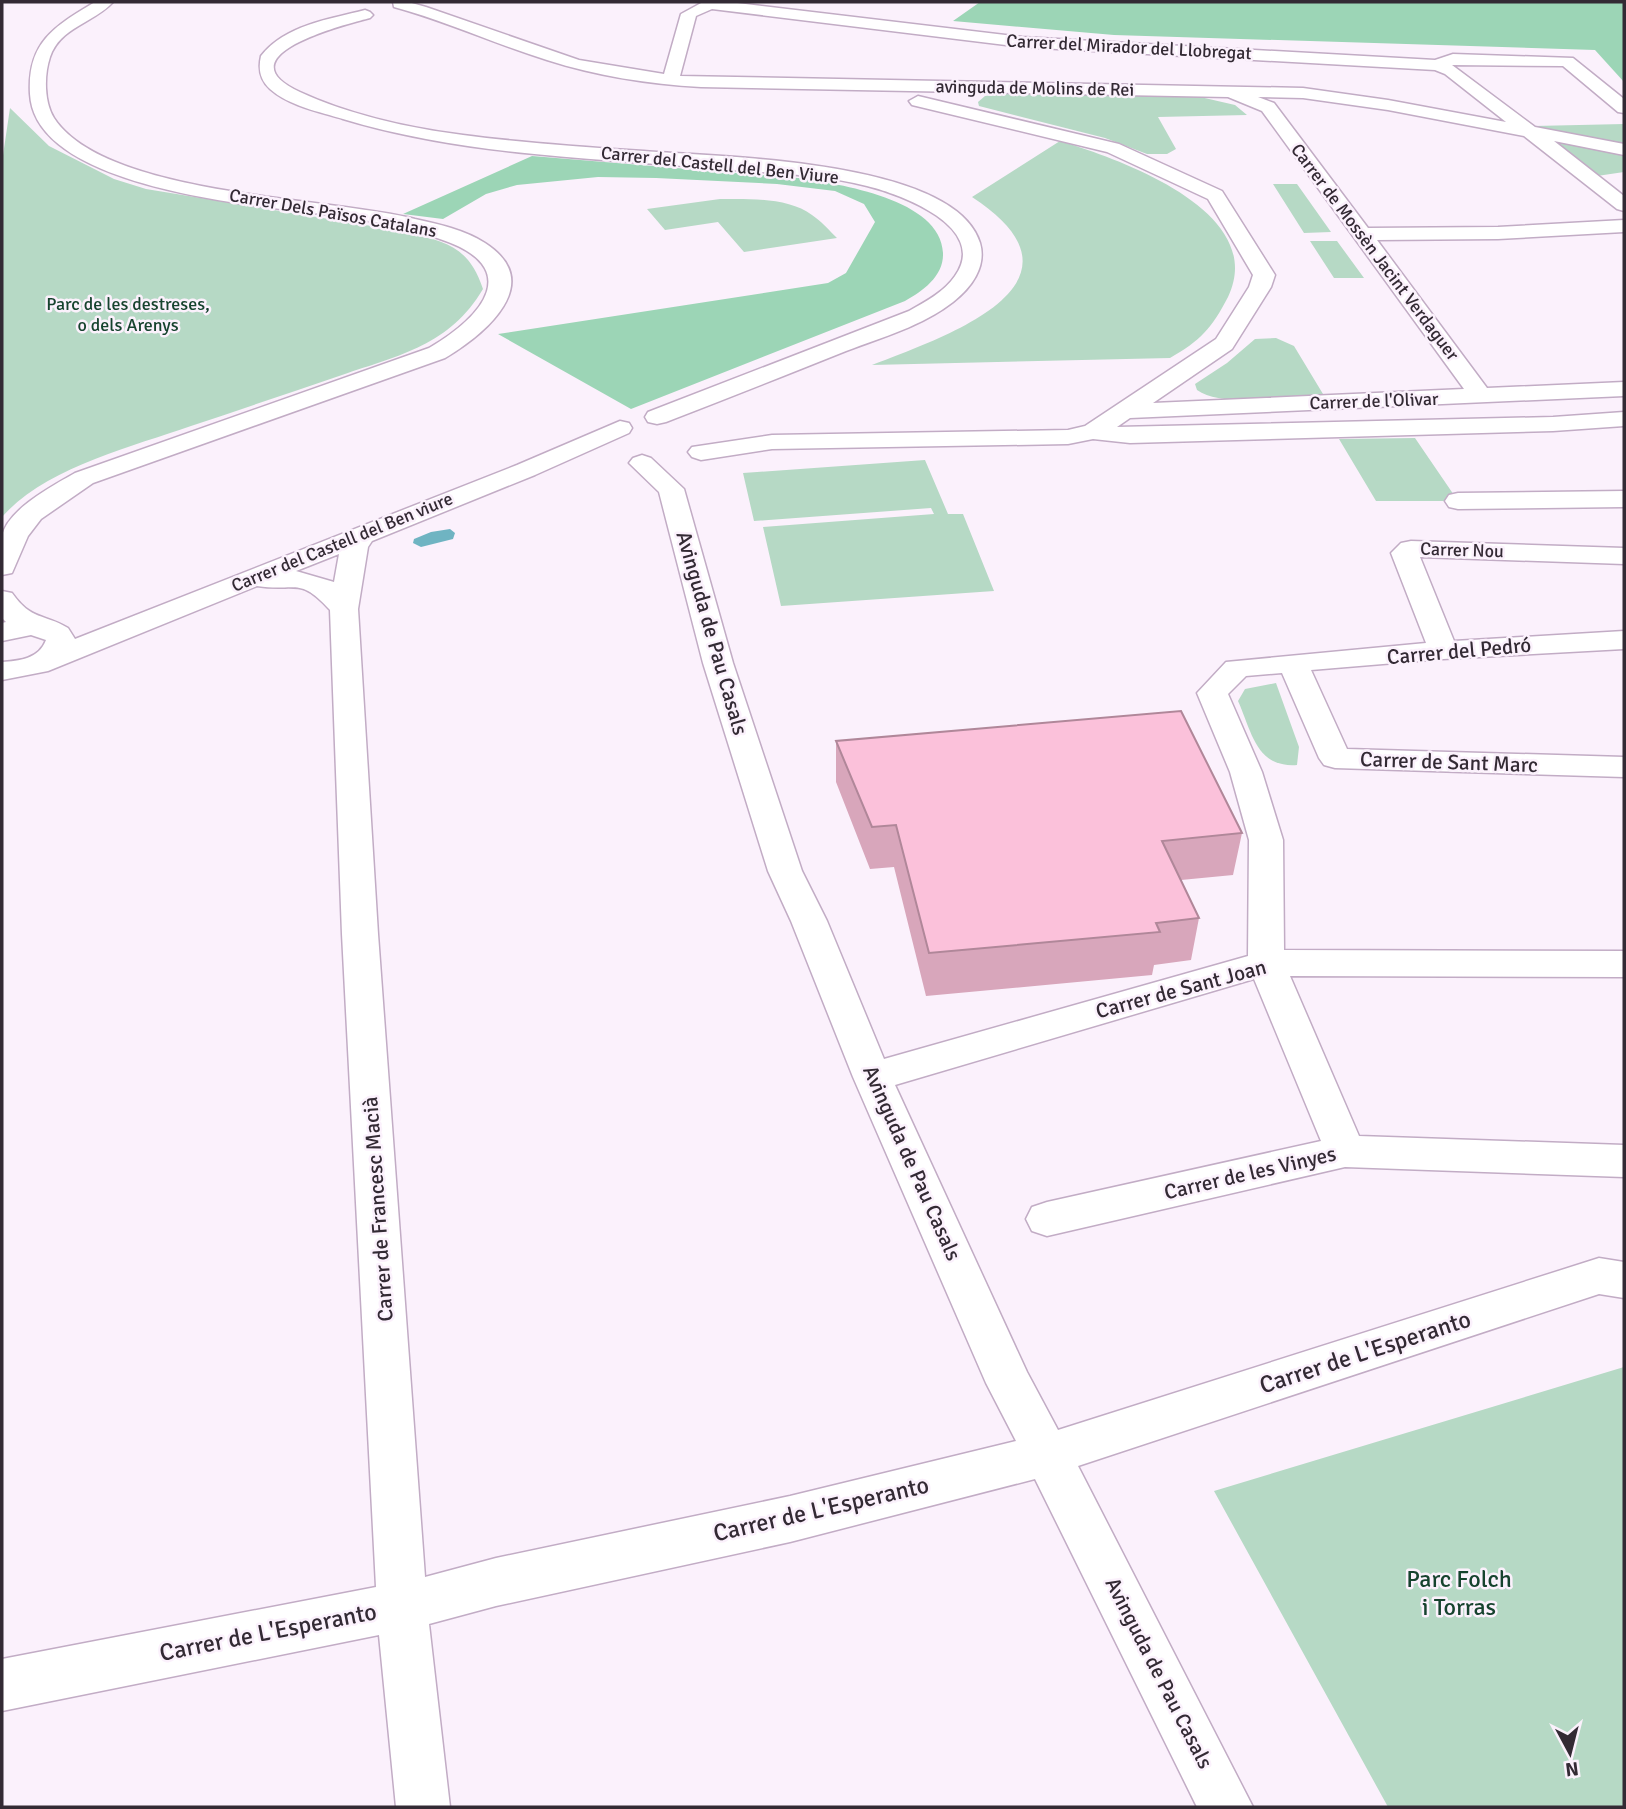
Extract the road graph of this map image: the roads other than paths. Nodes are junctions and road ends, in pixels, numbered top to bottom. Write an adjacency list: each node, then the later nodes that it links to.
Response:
1 (105, 2): 35 (street, Carrer Dels Països Catalans)
2 (691, 2): 4 (street, Carrer del Mirador del Llobregat)
3 (399, 3): 5 (street); 6 (street, avinguda de Molins de Rei)
4 (714, 3): 8 (street, Carrer del Mirador del Llobregat); 9 (street)
5 (370, 14): 6 (street, avinguda de Molins de Rei); 7 (street, Carrer del Castell del Ben Viure); 7 (street, Carrer del Castell del Ben Viure)
6 (450, 22): 9 (street, avinguda de Molins de Rei)
7 (300, 33): 20 (street, Carrer del Castell del Ben Viure)
8 (1437, 65): 14 (street); 15 (street, Carrer del Mirador del Llobregat)
9 (668, 80): 10 (street, avinguda de Molins de Rei)
10 (892, 86): 11 (street, avinguda de Molins de Rei); 26 (street)
11 (1215, 90): 12 (street, avinguda de Molins de Rei); 13 (street)
12 (1303, 93): 13 (street); 15 (street, avinguda de Molins de Rei)
13 (1268, 107): 19 (street, Carrer de Mossèn Jacint Verdaguer)
14 (1624, 108)
15 (1528, 131): 16 (street, avinguda de Molins de Rei); 17 (street, Carrer del Mirador del Llobregat)
16 (1624, 149)
17 (1624, 205)
18 (1624, 226): 19 (street)
19 (1364, 234): 22 (street, Carrer de Mossèn Jacint Verdaguer)
20 (771, 374): 23 (street, Carrer del Castell del Ben Viure); 24 (street, Carrer del Castell del Ben Viure)
21 (1624, 389): 22 (street, Carrer de l'Olivar)
22 (1482, 397): 26 (street, Carrer de l'Olivar)
23 (734, 411): 28 (street); 29 (street, Carrer del Castell del Ben Viure)
24 (657, 417): 27 (street, Carrer del Castell del Ben Viure); 29 (street)
25 (1624, 419): 26 (street, Carrer de l'Olivar)
26 (1110, 421): 28 (street, Carrer de l'Olivar)
27 (620, 428): 29 (street, Avinguda de Pau Casals); 30 (street, Carrer del Castell del Ben viure)
28 (772, 442): 29 (street, Carrer de l'Olivar)
29 (674, 454): 30 (street, Carrer del Castell del Ben viure); 50 (street, Avinguda de Pau Casals)
30 (526, 470): 33 (street, Carrer del Castell del Ben viure)
31 (1624, 499): 32 (street)
32 (1458, 501)
33 (363, 533): 36 (street, Carrer del Castell del Ben viure); 38 (street, Carrer de Francesc Macià)
34 (1624, 556): 43 (street, Carrer Nou)
35 (2, 567)
36 (247, 579): 38 (street); 39 (street, Carrer del Castell del Ben viure)
37 (2, 599): 40 (street)
38 (344, 609): 56 (street, Carrer de Francesc Macià)
39 (158, 615): 40 (street, Carrer del Castell del Ben viure); 45 (street, Carrer del Castell del Ben viure)
40 (41, 628): 41 (street, Carrer del Castell del Ben viure); 45 (street)
41 (2, 632)
42 (1624, 640): 43 (street, Carrer del Pedró)
43 (1443, 650): 44 (street, Carrer del Pedró)
44 (1293, 663): 47 (street, Carrer de Sant Marc); 48 (street, Carrer del Pedró)
45 (25, 667): 46 (street)
46 (2, 697)
47 (1624, 767)
48 (1266, 963): 49 (street, Carrer de Sant Joan); 50 (street, Carrer de Sant Joan); 51 (street)
49 (1624, 964)
50 (872, 1077): 55 (street, Avinguda de Pau Casals)
51 (1345, 1151): 52 (street, Carrer de les Vinyes); 53 (street, Carrer de les Vinyes)
52 (1624, 1161)
53 (1047, 1219)
54 (1624, 1280): 55 (street, Carrer de L'Esperanto)
55 (1046, 1455): 56 (street, Carrer de L'Esperanto); 59 (street, Avinguda de Pau Casals)
56 (401, 1607): 57 (street, Carrer de L'Esperanto); 58 (street, Carrer de Francesc Macià)
57 (2, 1685)
58 (423, 1807)
59 (1226, 1807)

